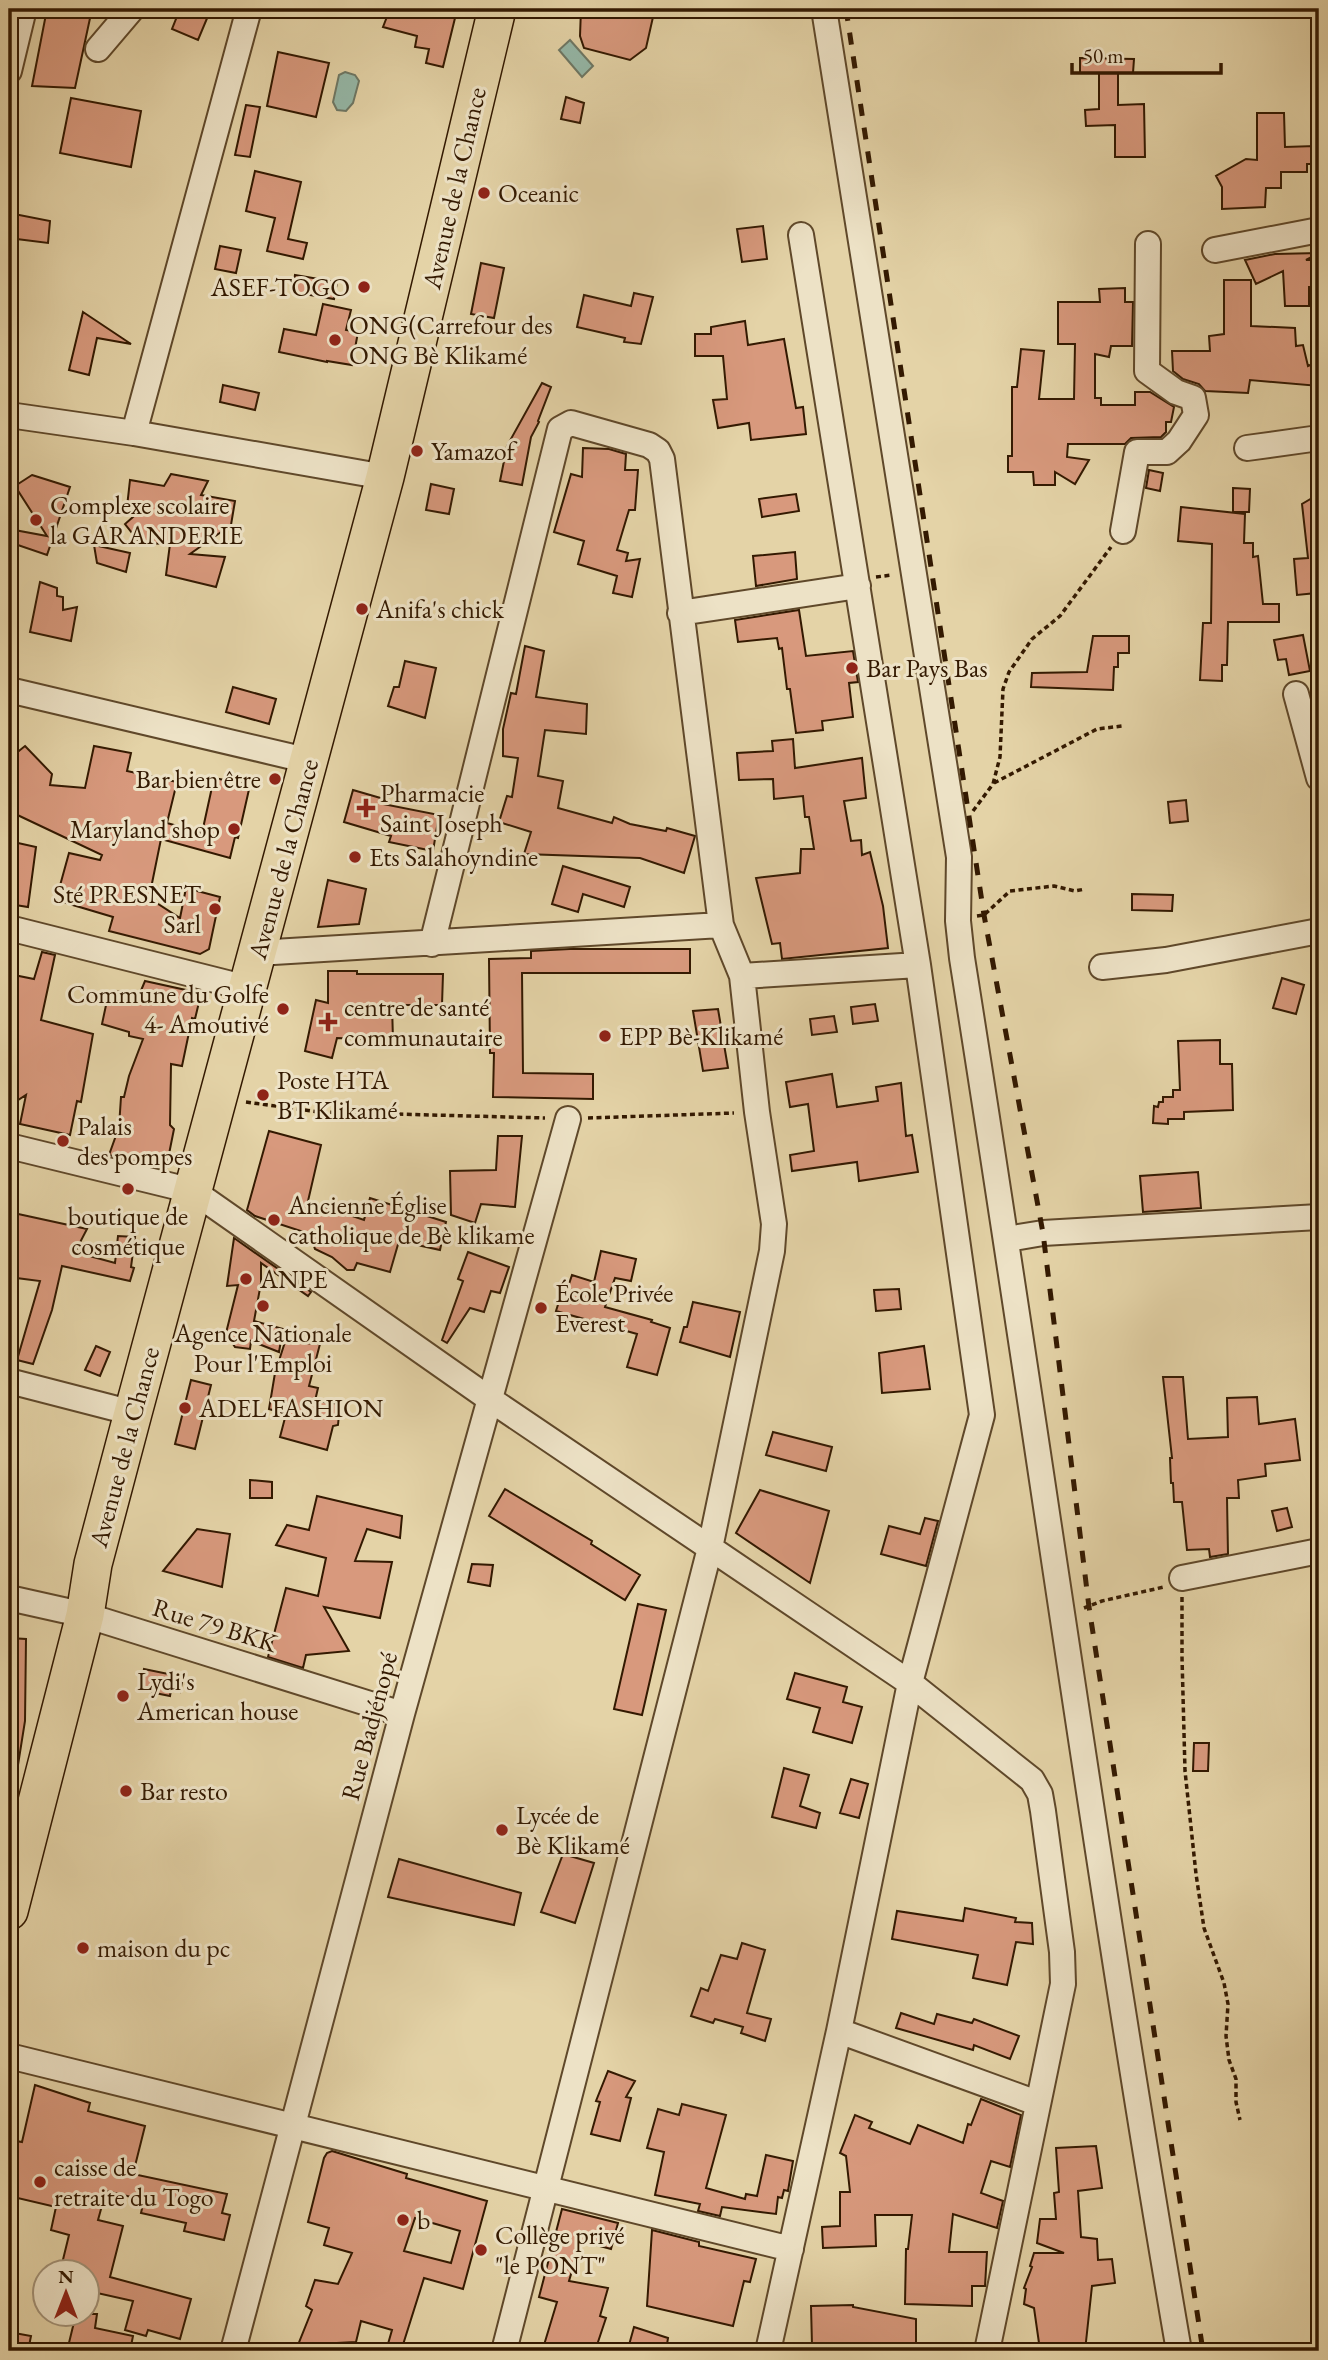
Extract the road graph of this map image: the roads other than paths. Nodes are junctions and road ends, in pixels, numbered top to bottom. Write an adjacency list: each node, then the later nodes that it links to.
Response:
1 (24, 9): 7 (street)
2 (132, 9): 6 (street)
3 (249, 9): 13 (street)
4 (496, 9): 16 (main road, Avenue de la Chance)
5 (824, 9): 37 (street)
6 (98, 49)
7 (9, 71)
8 (1319, 230): 11 (street)
9 (801, 235): 18 (street)
10 (1148, 244): 17 (street)
11 (1215, 250)
12 (9, 415): 13 (street)
13 (134, 433): 16 (street)
14 (1319, 438): 15 (street)
15 (1247, 448)
16 (385, 477): 22 (main road, Avenue de la Chance)
17 (1123, 531)
18 (867, 582): 19 (street); 29 (street)
19 (680, 613): 24 (street); 27 (street)
20 (9, 690): 22 (street)
21 (1297, 694): 23 (street)
22 (310, 761): 28 (main road, Avenue de la Chance)
23 (1319, 778)
24 (721, 925): 27 (street); 31 (street)
25 (9, 928): 32 (street)
26 (1319, 931): 30 (street)
27 (432, 944): 28 (street)
28 (257, 953): 32 (main road, Avenue de la Chance)
29 (918, 965): 31 (street); 46 (street)
30 (1102, 967)
31 (742, 976): 41 (street)
32 (247, 988): 35 (main road, Avenue de la Chance)
33 (568, 1119): 39 (street, Rue Badjénopé)
34 (9, 1146): 35 (street)
35 (193, 1191): 39 (street); 40 (main road, Avenue de la Chance)
36 (1319, 1217): 37 (street)
37 (1007, 1239): 56 (street)
38 (9, 1381): 40 (street)
39 (491, 1400): 41 (street); 47 (street, Rue Badjénopé)
40 (132, 1413): 45 (main road, Avenue de la Chance)
41 (710, 1548): 46 (street); 54 (street)
42 (1319, 1551): 43 (street)
43 (1182, 1578)
44 (9, 1598): 45 (street, Rue 79 BKK)
45 (85, 1615): 47 (street, Rue 79 BKK); 48 (main road, Avenue de la Chance)
46 (910, 1683): 50 (street); 52 (street)
47 (402, 1714): 53 (street, Rue Badjénopé)
48 (19, 1827): 49 (main road, Avenue de la Chance)
49 (9, 1911)
50 (839, 2031): 52 (street); 55 (street)
51 (9, 2056): 53 (street)
52 (1037, 2103): 60 (street)
53 (292, 2127): 54 (street); 57 (street, Rue Badjénopé)
54 (544, 2190): 55 (street); 58 (street)
55 (791, 2249): 59 (street)
56 (1177, 2347)
57 (233, 2351)
58 (504, 2351)
59 (768, 2351)
60 (987, 2351)

